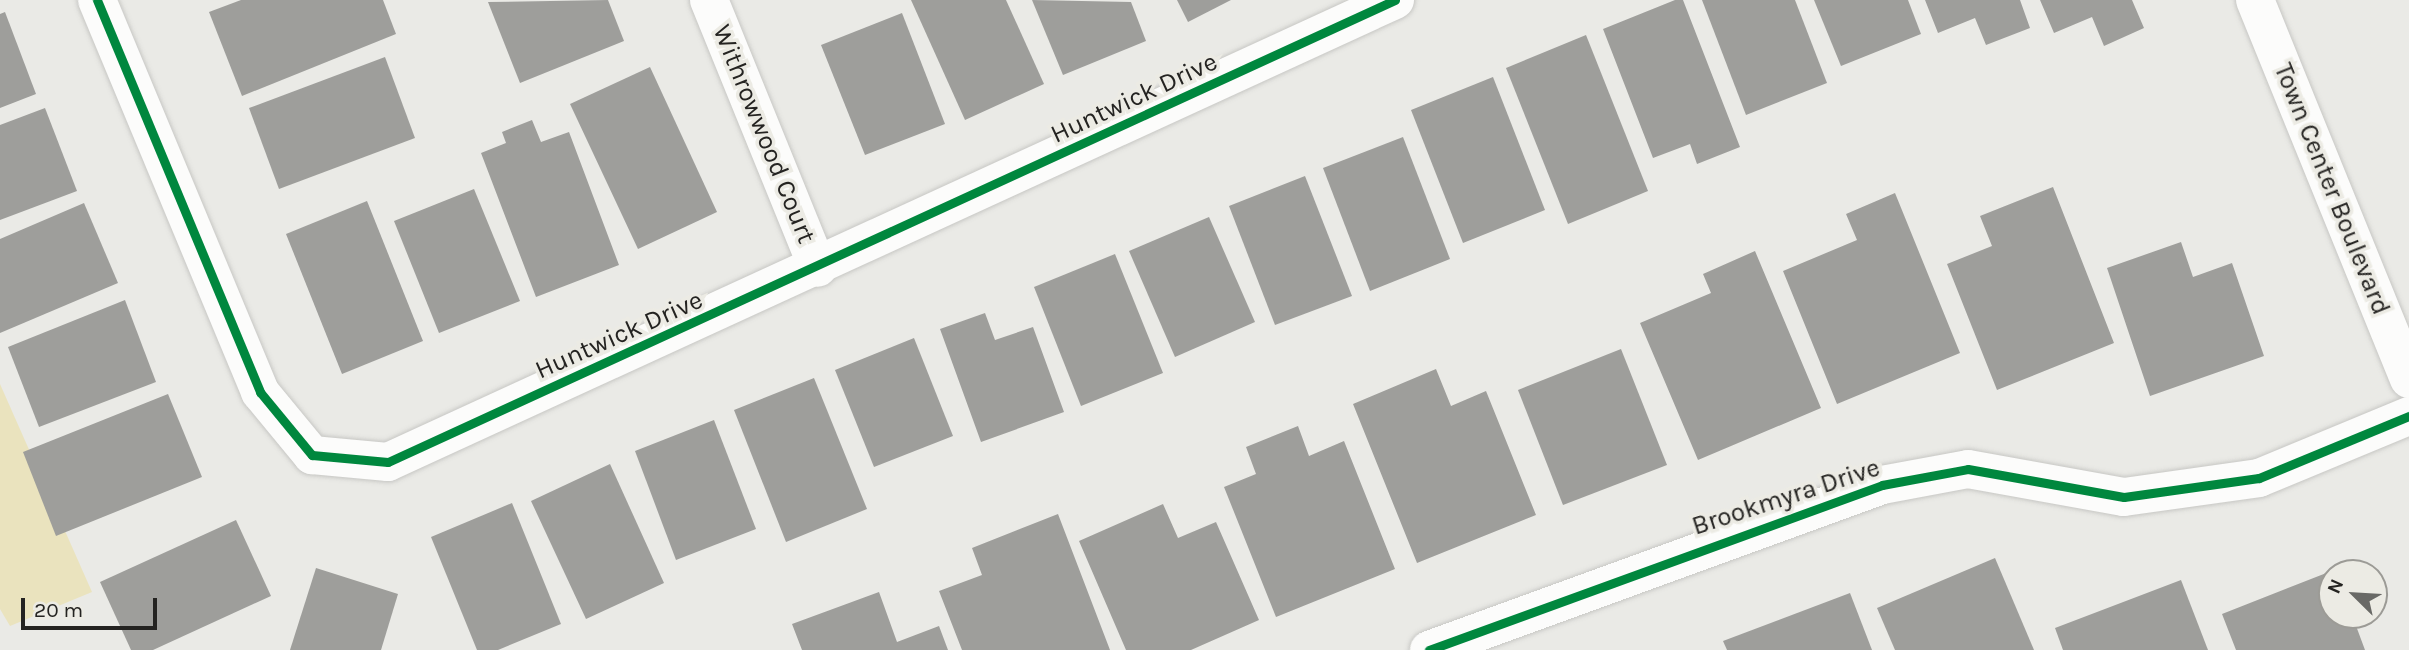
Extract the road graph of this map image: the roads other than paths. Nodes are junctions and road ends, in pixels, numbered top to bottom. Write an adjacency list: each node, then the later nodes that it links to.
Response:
1 (97, 0): 5 (street, Huntwick Drive)
2 (709, 0): 5 (street, Withrowwood Court)
3 (1395, 0): 5 (street, Huntwick Drive)
4 (2255, 0): 6 (street, Town Center Boulevard)
5 (818, 268)
6 (2409, 379)
7 (2409, 416): 8 (street, Brookmyra Drive)
8 (1429, 650)

